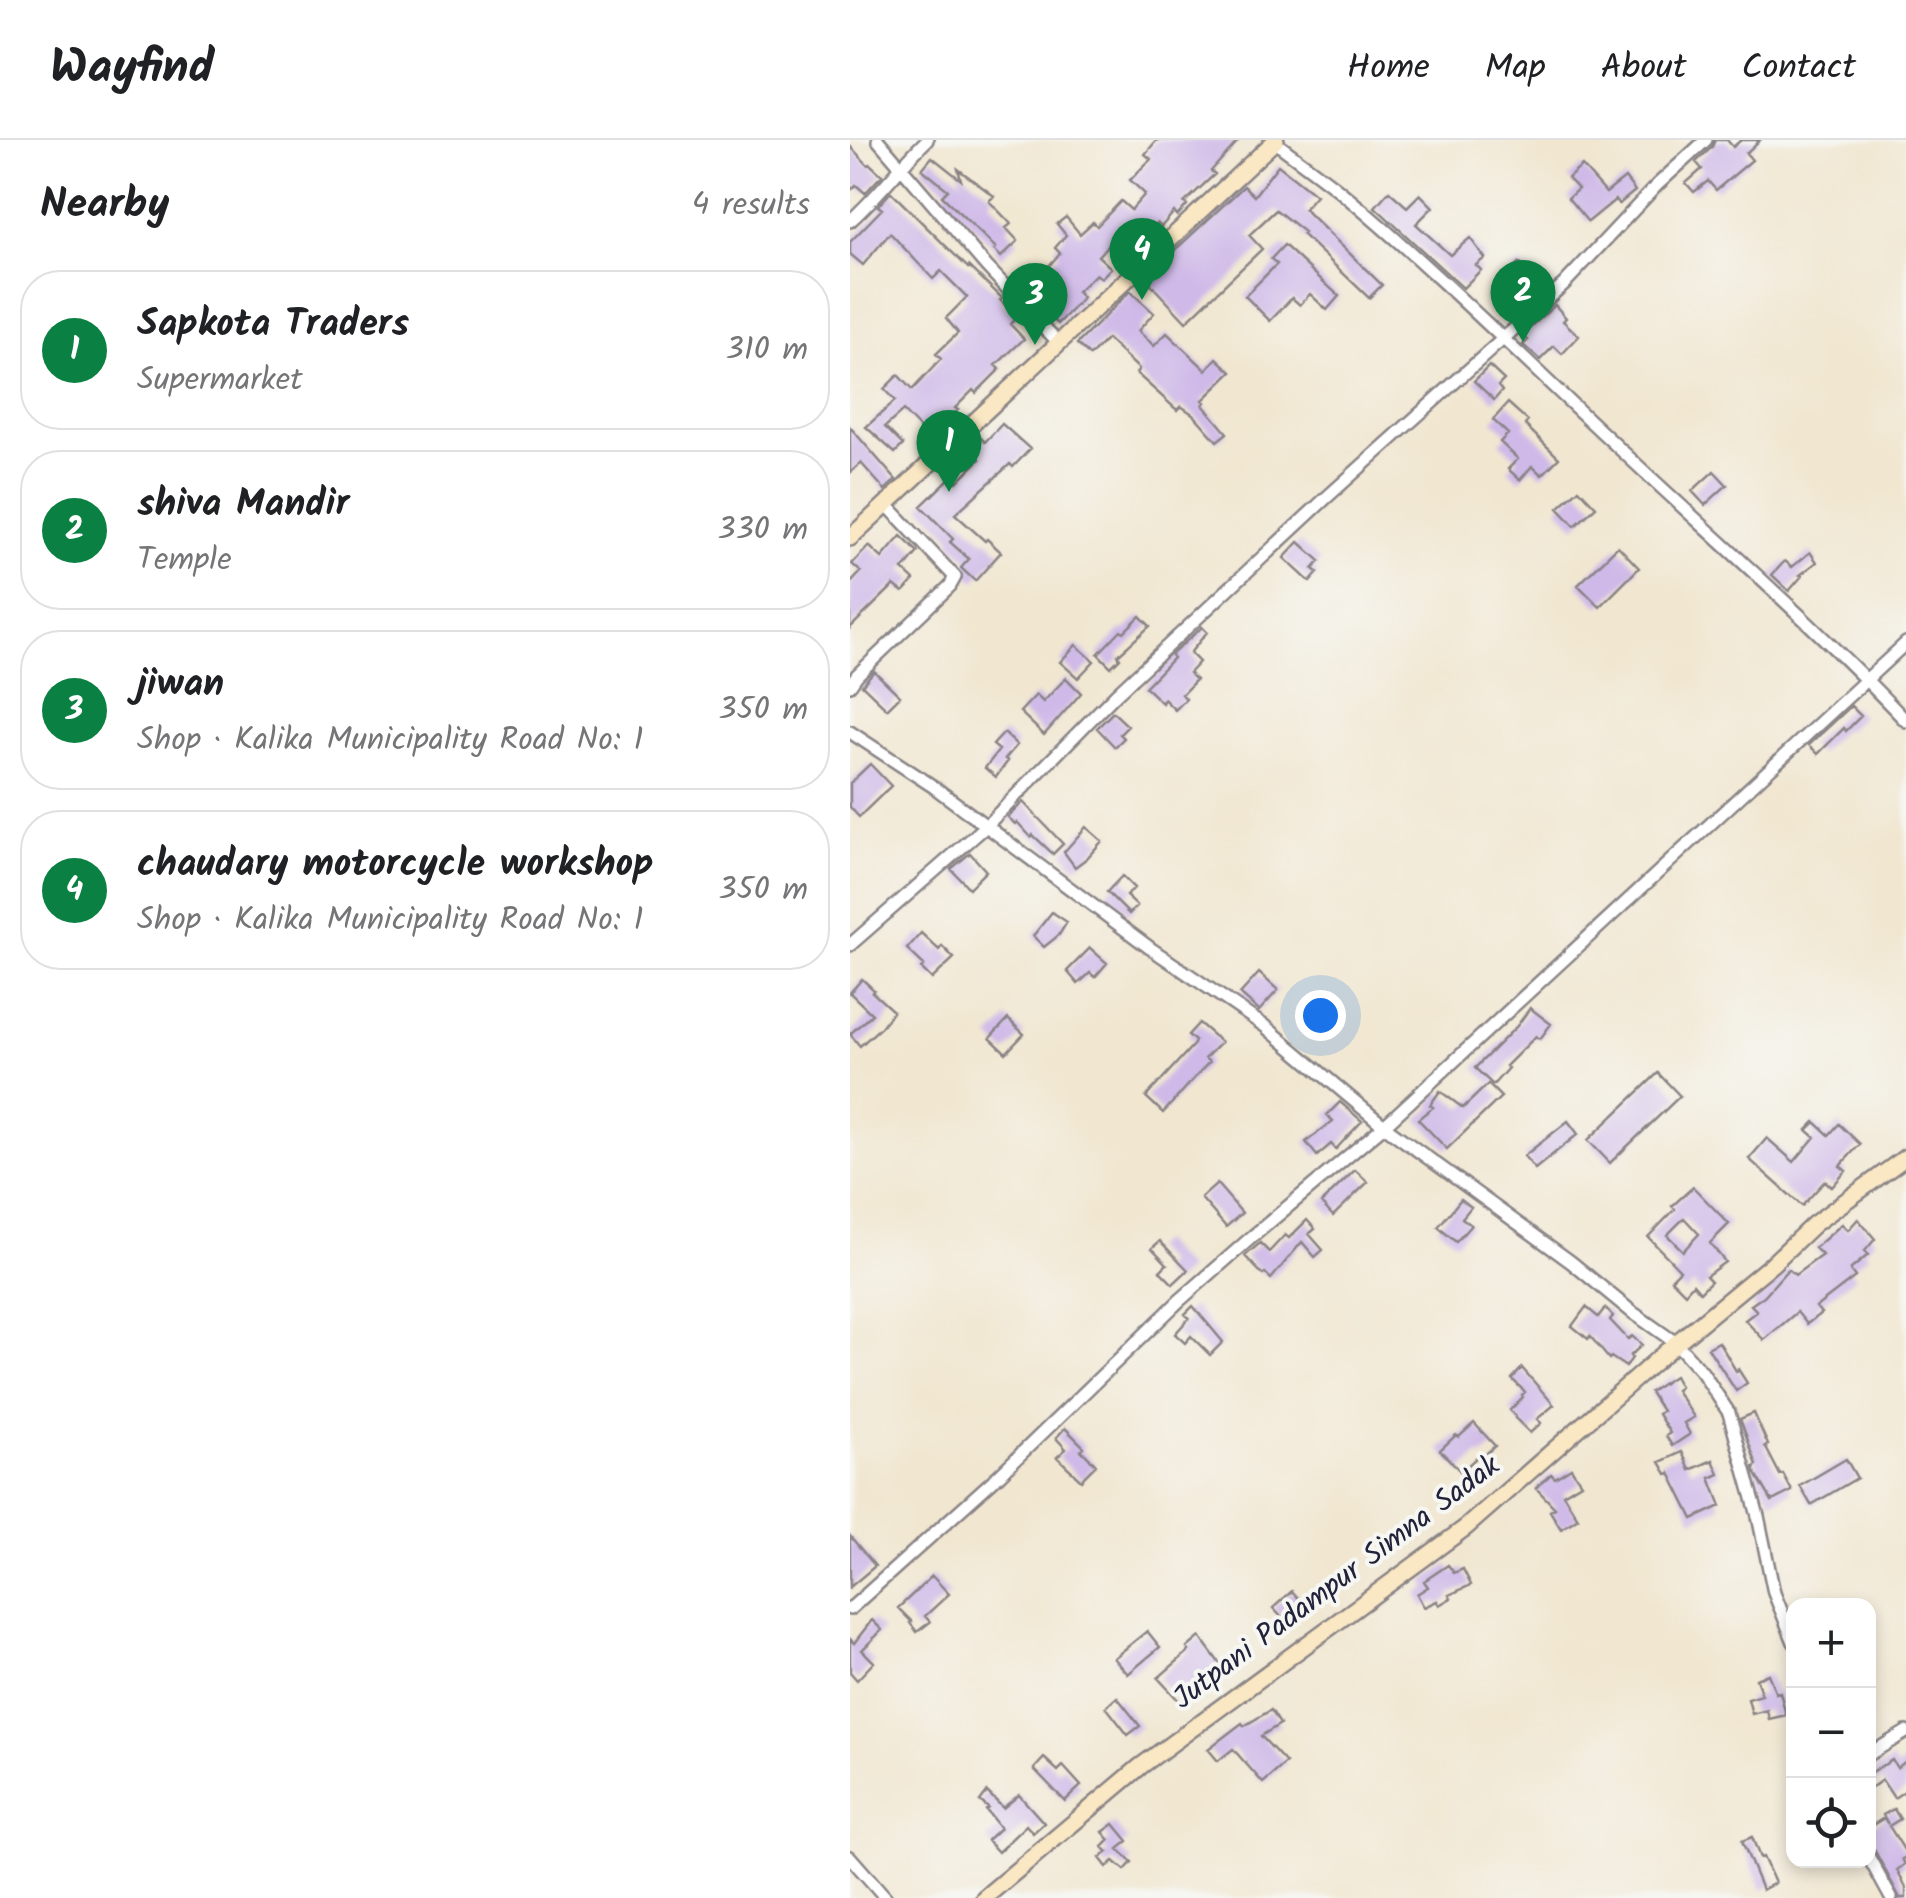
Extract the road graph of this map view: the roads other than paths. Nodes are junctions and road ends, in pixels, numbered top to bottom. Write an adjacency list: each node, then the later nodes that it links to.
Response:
1 (878, 140): 5 (street)
2 (927, 140): 5 (street)
3 (1706, 140): 7 (street)
4 (1276, 141): 7 (street); 8 (street)
5 (900, 166): 6 (street); 8 (street)
6 (850, 221)
7 (1504, 339): 12 (street); 16 (street)
8 (1058, 344): 9 (street)
9 (886, 504): 10 (street); 13 (street)
10 (850, 538)
11 (1906, 643): 12 (street)
12 (1866, 679): 14 (street); 18 (street)
13 (850, 685)
14 (1906, 721)
15 (850, 732): 16 (street)
16 (985, 826): 17 (street); 18 (street)
17 (850, 945)
18 (1384, 1126): 20 (street); 21 (street)
19 (1906, 1157): 20 (street, Jutpani Padampur Simna Sadak)
20 (1676, 1343): 22 (street); 28 (street, Jutpani Padampur Simna Sadak)
21 (850, 1610)
22 (1786, 1622)
23 (1906, 1732): 24 (street)
24 (1876, 1750)
25 (850, 1857): 27 (street)
26 (1874, 1868): 29 (street)
27 (886, 1898)
28 (984, 1898)
29 (1890, 1898)

